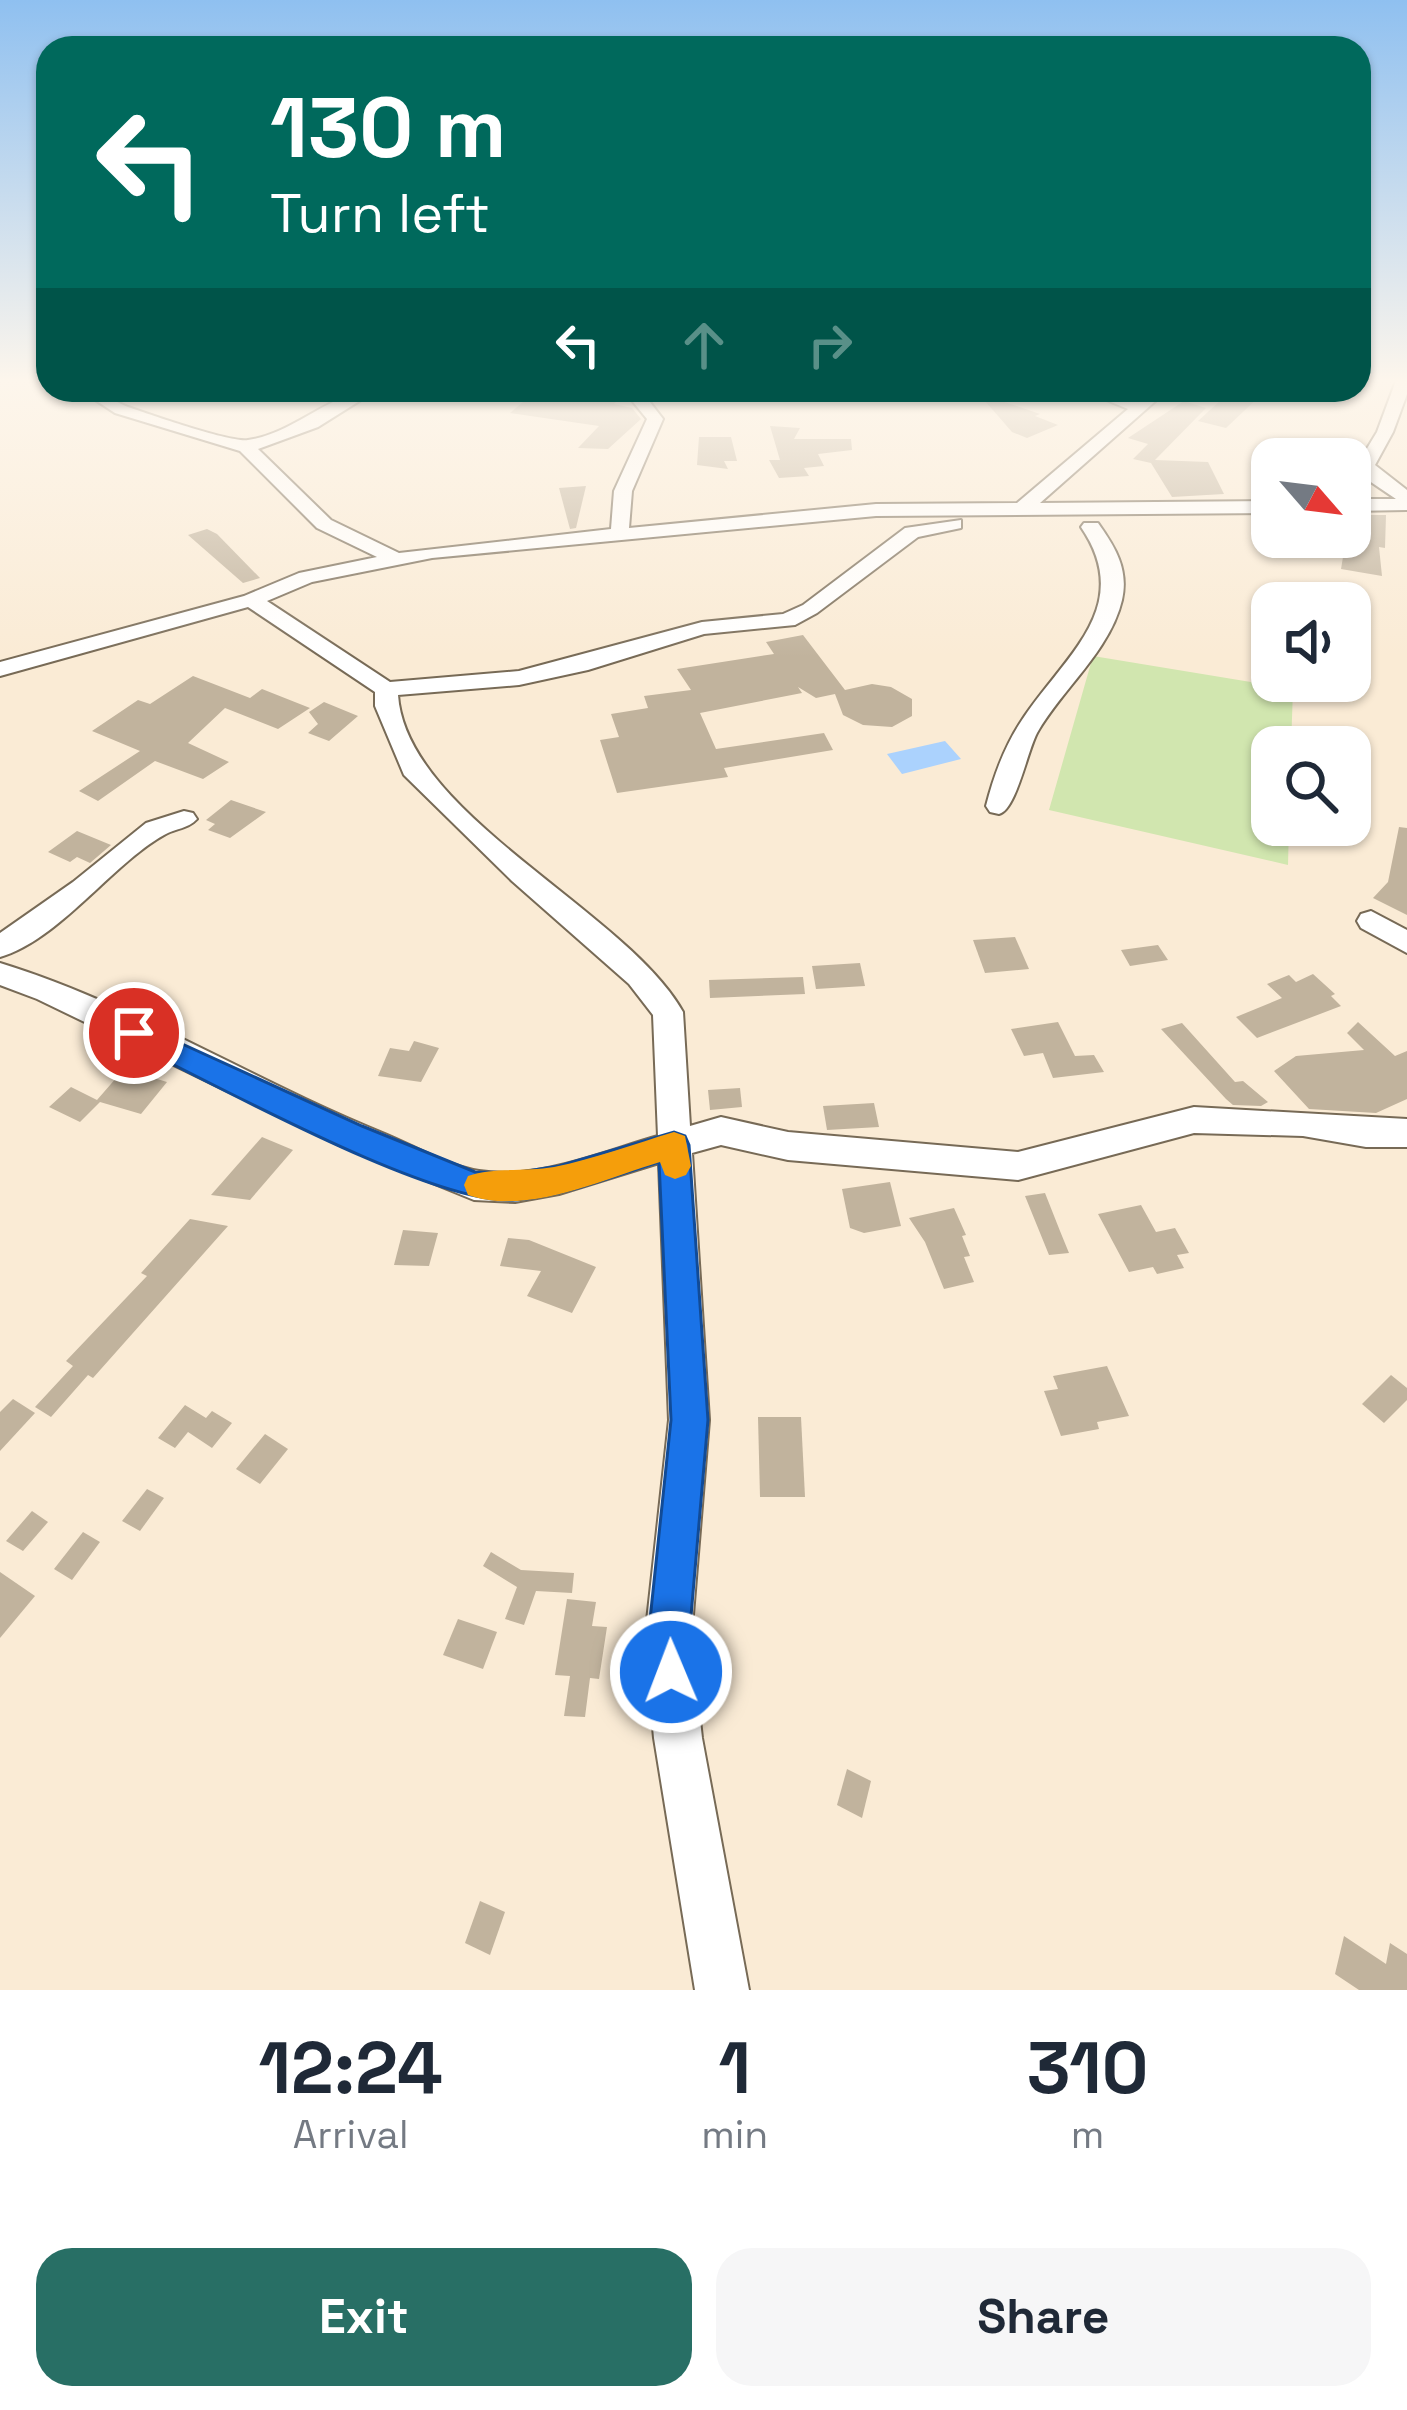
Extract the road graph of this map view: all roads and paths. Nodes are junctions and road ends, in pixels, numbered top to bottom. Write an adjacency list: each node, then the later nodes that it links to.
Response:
1 (270, 471): 13 (street)
2 (631, 471): 12 (street)
3 (1066, 471): 9 (street)
4 (1368, 471): 5 (street)
5 (1407, 501): 6 (street)
6 (1371, 504)
7 (1251, 507): 8 (street)
8 (1219, 508): 9 (street); 11 (street)
9 (1022, 509): 12 (street)
10 (1063, 526): 11 (street); 14 (street); 17 (street)
11 (1091, 527): 14 (street)
12 (621, 534): 13 (street)
13 (393, 557): 15 (street)
14 (1115, 574): 18 (street)
15 (251, 600): 16 (street); 17 (street)
16 (0, 669)
17 (386, 689): 25 (street)
18 (1000, 806)
19 (184, 819): 22 (street)
20 (1371, 921): 21 (street)
21 (1407, 943)
22 (0, 947)
23 (0, 974): 25 (street)
24 (1407, 1133): 25 (street)
25 (674, 1145): 26 (street)
26 (722, 1990)

